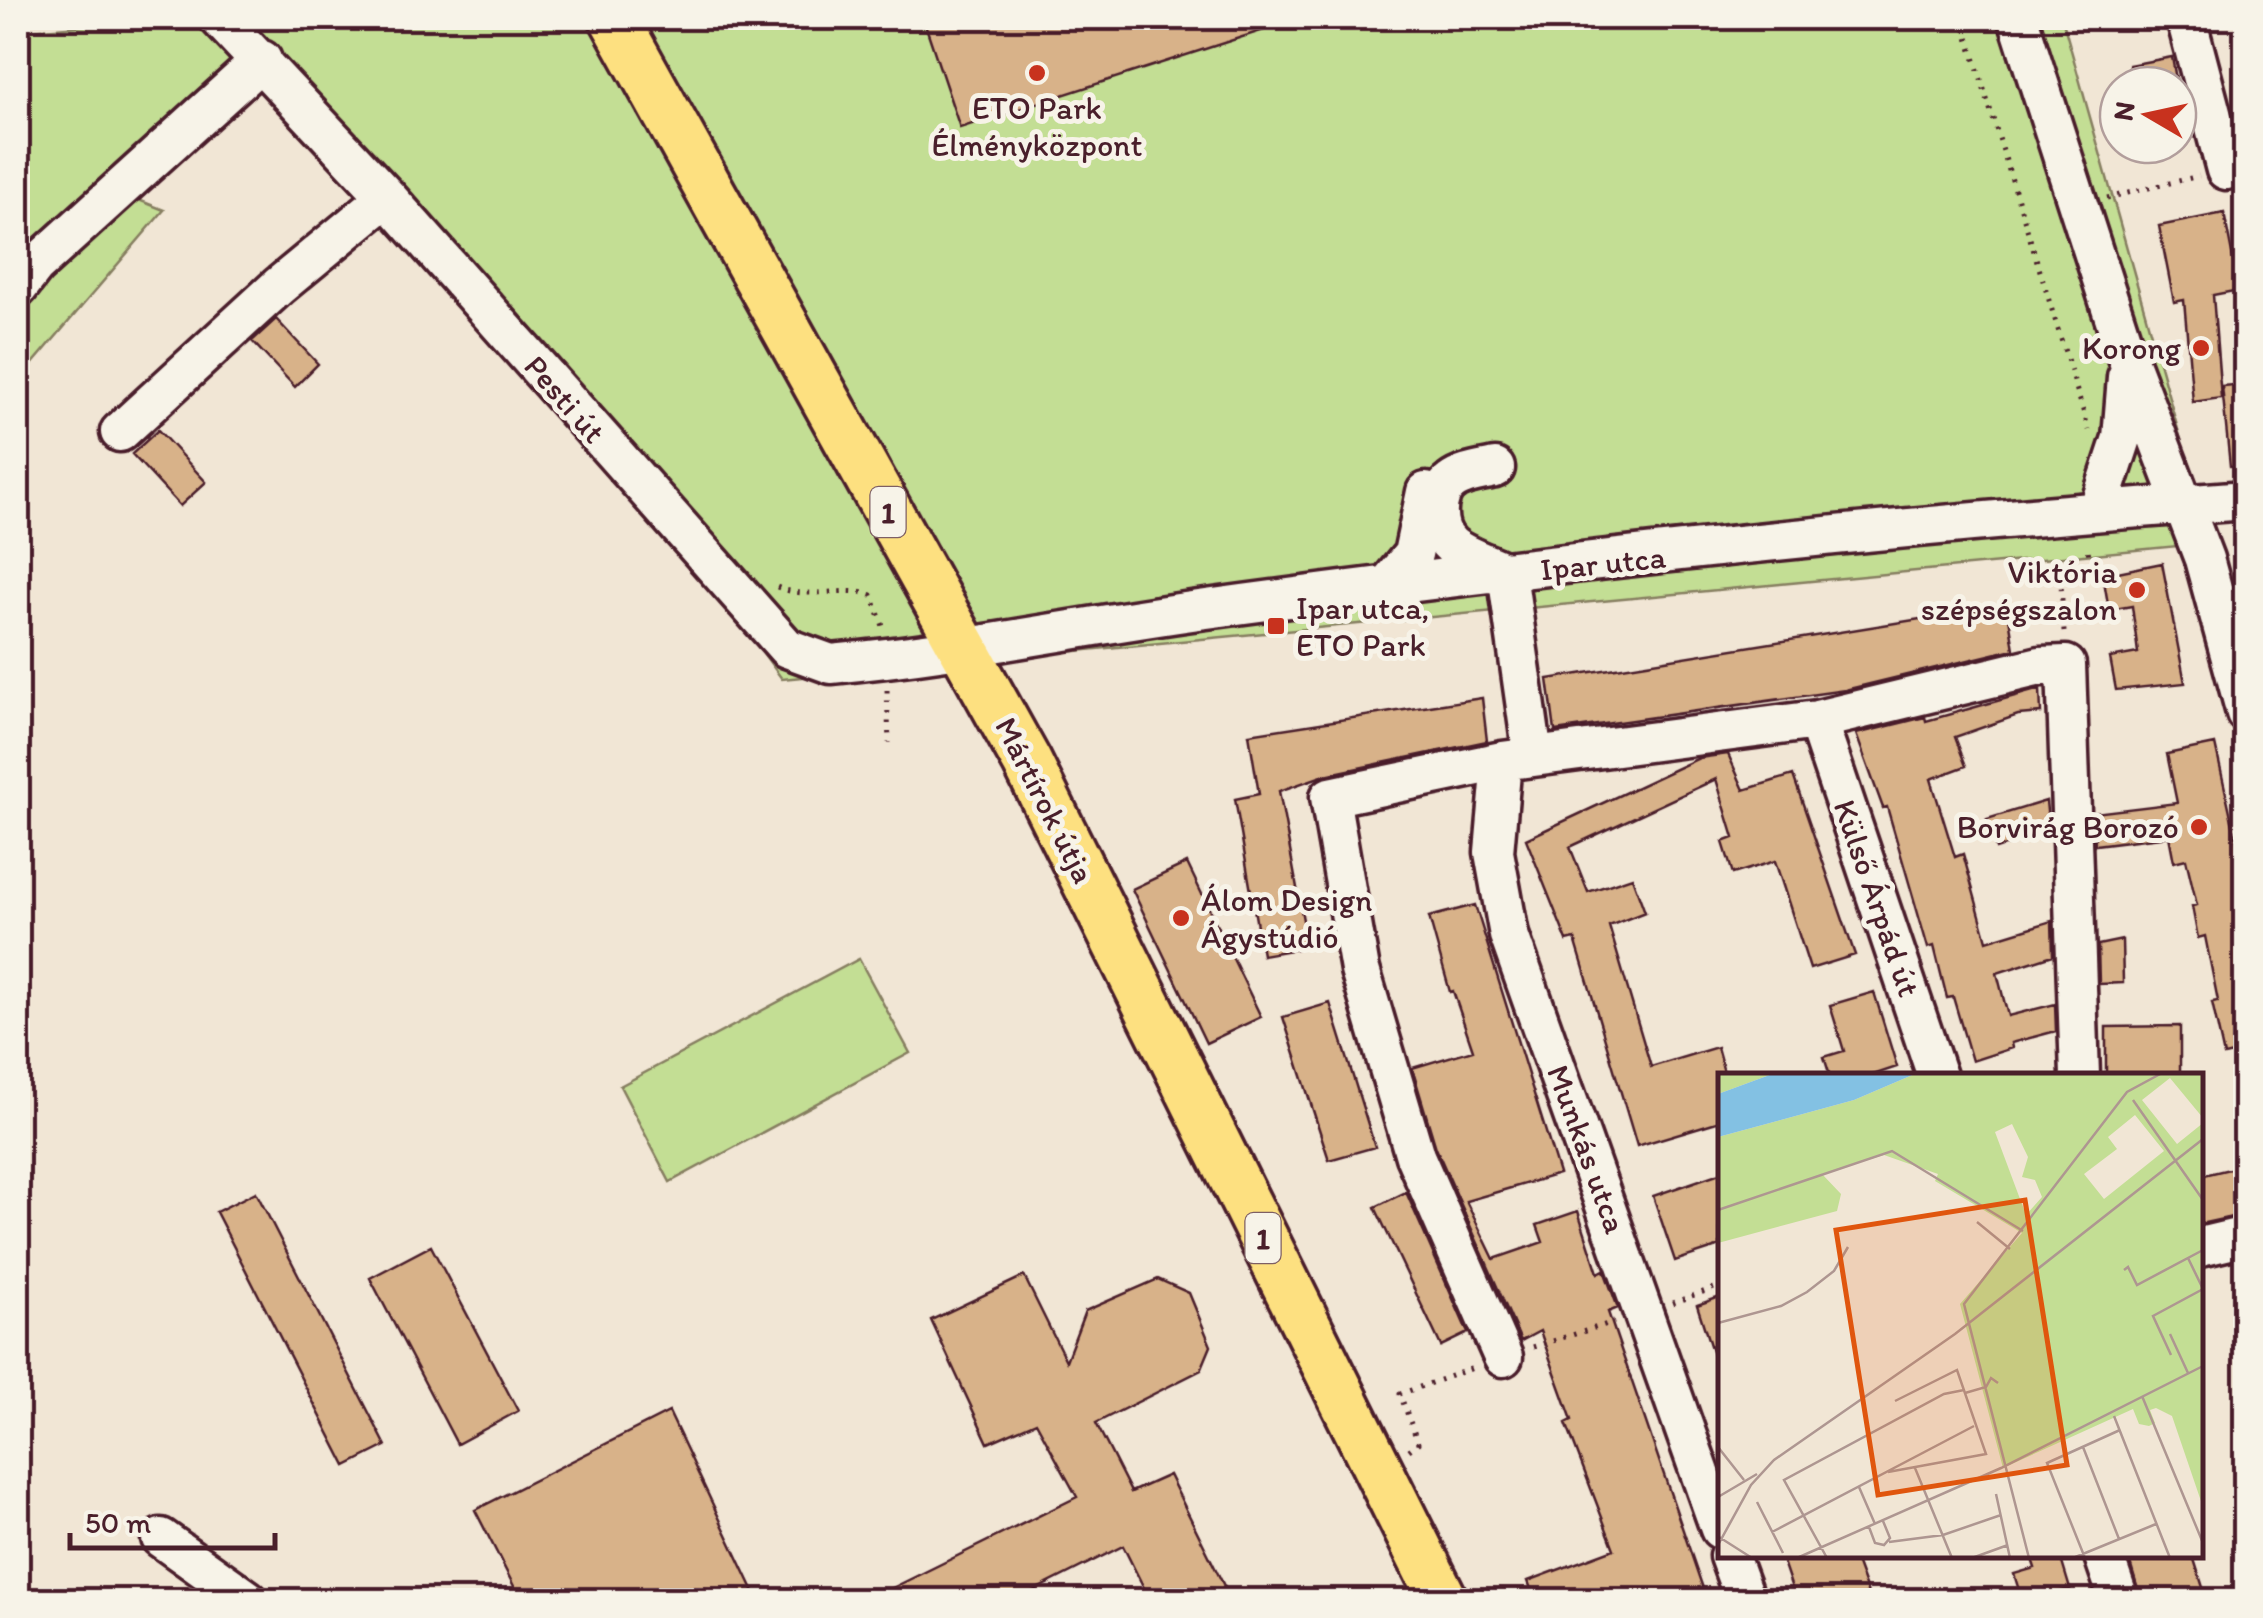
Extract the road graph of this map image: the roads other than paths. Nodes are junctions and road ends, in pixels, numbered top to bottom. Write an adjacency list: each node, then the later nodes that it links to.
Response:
1 (219, 18): 5 (street, Pesti út)
2 (614, 18): 18 (main road, Mártírok útja / 1)
3 (2018, 18): 9 (street)
4 (2186, 18): 6 (street)
5 (262, 60): 7 (street, Pesti út); 8 (street)
6 (2240, 167)
7 (387, 197): 10 (street); 18 (street, Pesti út)
8 (18, 288)
9 (2128, 360): 14 (street); 15 (street)
10 (120, 432)
11 (1496, 468): 16 (street)
12 (1425, 480): 17 (street)
13 (2246, 500): 14 (street, Ipar utca)
14 (2180, 505): 15 (street, Ipar utca); 19 (street)
15 (2098, 511): 16 (street, Ipar utca)
16 (1507, 573): 17 (street, Ipar utca); 21 (street, Munkás utca)
17 (1385, 588): 18 (street, Ipar utca)
18 (964, 645): 32 (main road, Mártírok útja / 1)
19 (2246, 712)
20 (1817, 720): 21 (street); 22 (street, Külső Árpád út); 23 (street)
21 (1518, 759): 26 (street); 27 (street, Munkás utca)
22 (1936, 1073)
23 (2080, 1073)
24 (2246, 1236): 25 (street)
25 (2203, 1245)
26 (1504, 1357)
27 (1718, 1524)
28 (162, 1538): 31 (street)
29 (1731, 1558): 33 (street)
30 (2105, 1558): 34 (street)
31 (248, 1600)
32 (1443, 1600)
33 (1745, 1600)
34 (2120, 1600)

